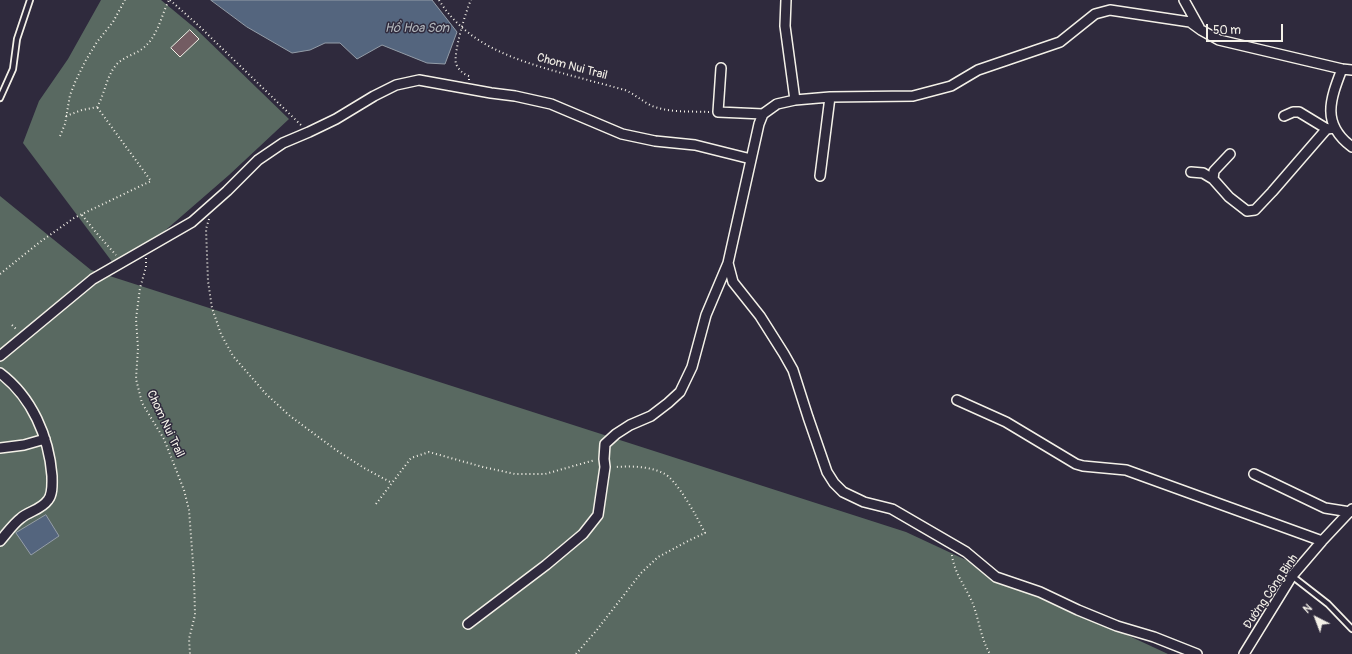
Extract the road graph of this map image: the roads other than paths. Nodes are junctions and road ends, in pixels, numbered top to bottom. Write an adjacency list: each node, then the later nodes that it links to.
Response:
1 (30, 0): 9 (lane)
2 (786, 0): 10 (street)
3 (1184, 0): 4 (street)
4 (1201, 30): 6 (street); 8 (street)
5 (720, 68): 11 (street)
6 (1342, 69): 7 (street); 13 (street)
7 (1352, 70)
8 (830, 96): 10 (street); 18 (street)
9 (0, 98)
10 (795, 100): 11 (street)
11 (763, 114): 16 (street)
12 (1284, 116): 13 (street)
13 (1330, 129): 14 (street); 19 (street)
14 (1352, 148)
15 (1230, 154): 19 (street)
16 (751, 159): 20 (street); 21 (street)
17 (1191, 172): 19 (street)
18 (820, 176)
19 (1214, 179)
20 (728, 263): 31 (street); 33 (street)
21 (0, 356)
22 (0, 373): 24 (street)
23 (957, 400): 29 (street)
24 (45, 439): 25 (street); 28 (street)
25 (0, 448)
26 (1254, 474): 27 (street)
27 (1351, 510): 29 (street, Đường Công Binh)
28 (0, 541)
29 (1322, 541): 30 (street, Đường Công Binh)
30 (1292, 576): 32 (lane); 34 (street, Đường Công Binh)
31 (468, 624)
32 (1352, 629)
33 (1197, 654)
34 (1244, 654)

